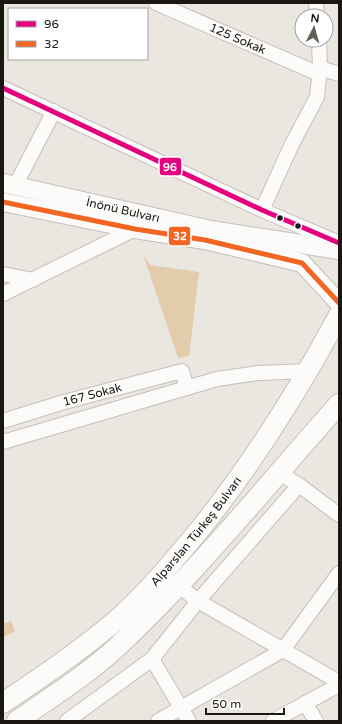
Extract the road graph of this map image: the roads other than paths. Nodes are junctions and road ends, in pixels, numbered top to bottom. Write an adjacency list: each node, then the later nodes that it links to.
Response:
1 (156, 3): 3 (street, 125 Sokak)
2 (319, 48): 3 (street)
3 (319, 71): 4 (street, 125 Sokak); 9 (street)
4 (339, 74)
5 (3, 88): 6 (street)
6 (54, 111): 7 (street); 9 (street)
7 (9, 185): 12 (main road, İnönü Bulvarı)
8 (3, 202): 10 (main road, İnönü Bulvarı)
9 (262, 210): 11 (street)
10 (135, 229): 14 (street); 16 (main road, İnönü Bulvarı)
11 (339, 244)
12 (339, 250)
13 (3, 274): 14 (street)
14 (33, 280): 15 (street)
15 (3, 294)
16 (339, 302)
17 (339, 315): 18 (highway, Alparslan Türkeş Bulvarı)
18 (309, 371): 19 (street); 32 (highway, Alparslan Türkeş Bulvarı)
19 (187, 388): 21 (street, 167 Sokak); 22 (street)
20 (339, 404): 23 (highway, Alparslan Türkeş Bulvarı)
21 (3, 421)
22 (3, 442)
23 (278, 472): 24 (street); 27 (highway, Alparslan Türkeş Bulvarı)
24 (299, 485): 25 (street); 28 (street)
25 (339, 515)
26 (339, 573): 29 (street)
27 (179, 586): 28 (street); 35 (highway, Alparslan Türkeş Bulvarı)
28 (198, 601): 29 (street); 30 (street)
29 (283, 650): 31 (street); 34 (street)
30 (152, 659): 34 (street); 36 (street)
31 (339, 684): 33 (street)
32 (3, 703)
33 (305, 703): 39 (street); 40 (street)
34 (181, 708): 37 (street); 38 (street)
35 (17, 721)
36 (68, 721)
37 (158, 721)
38 (188, 721)
39 (273, 721)
40 (316, 721)

